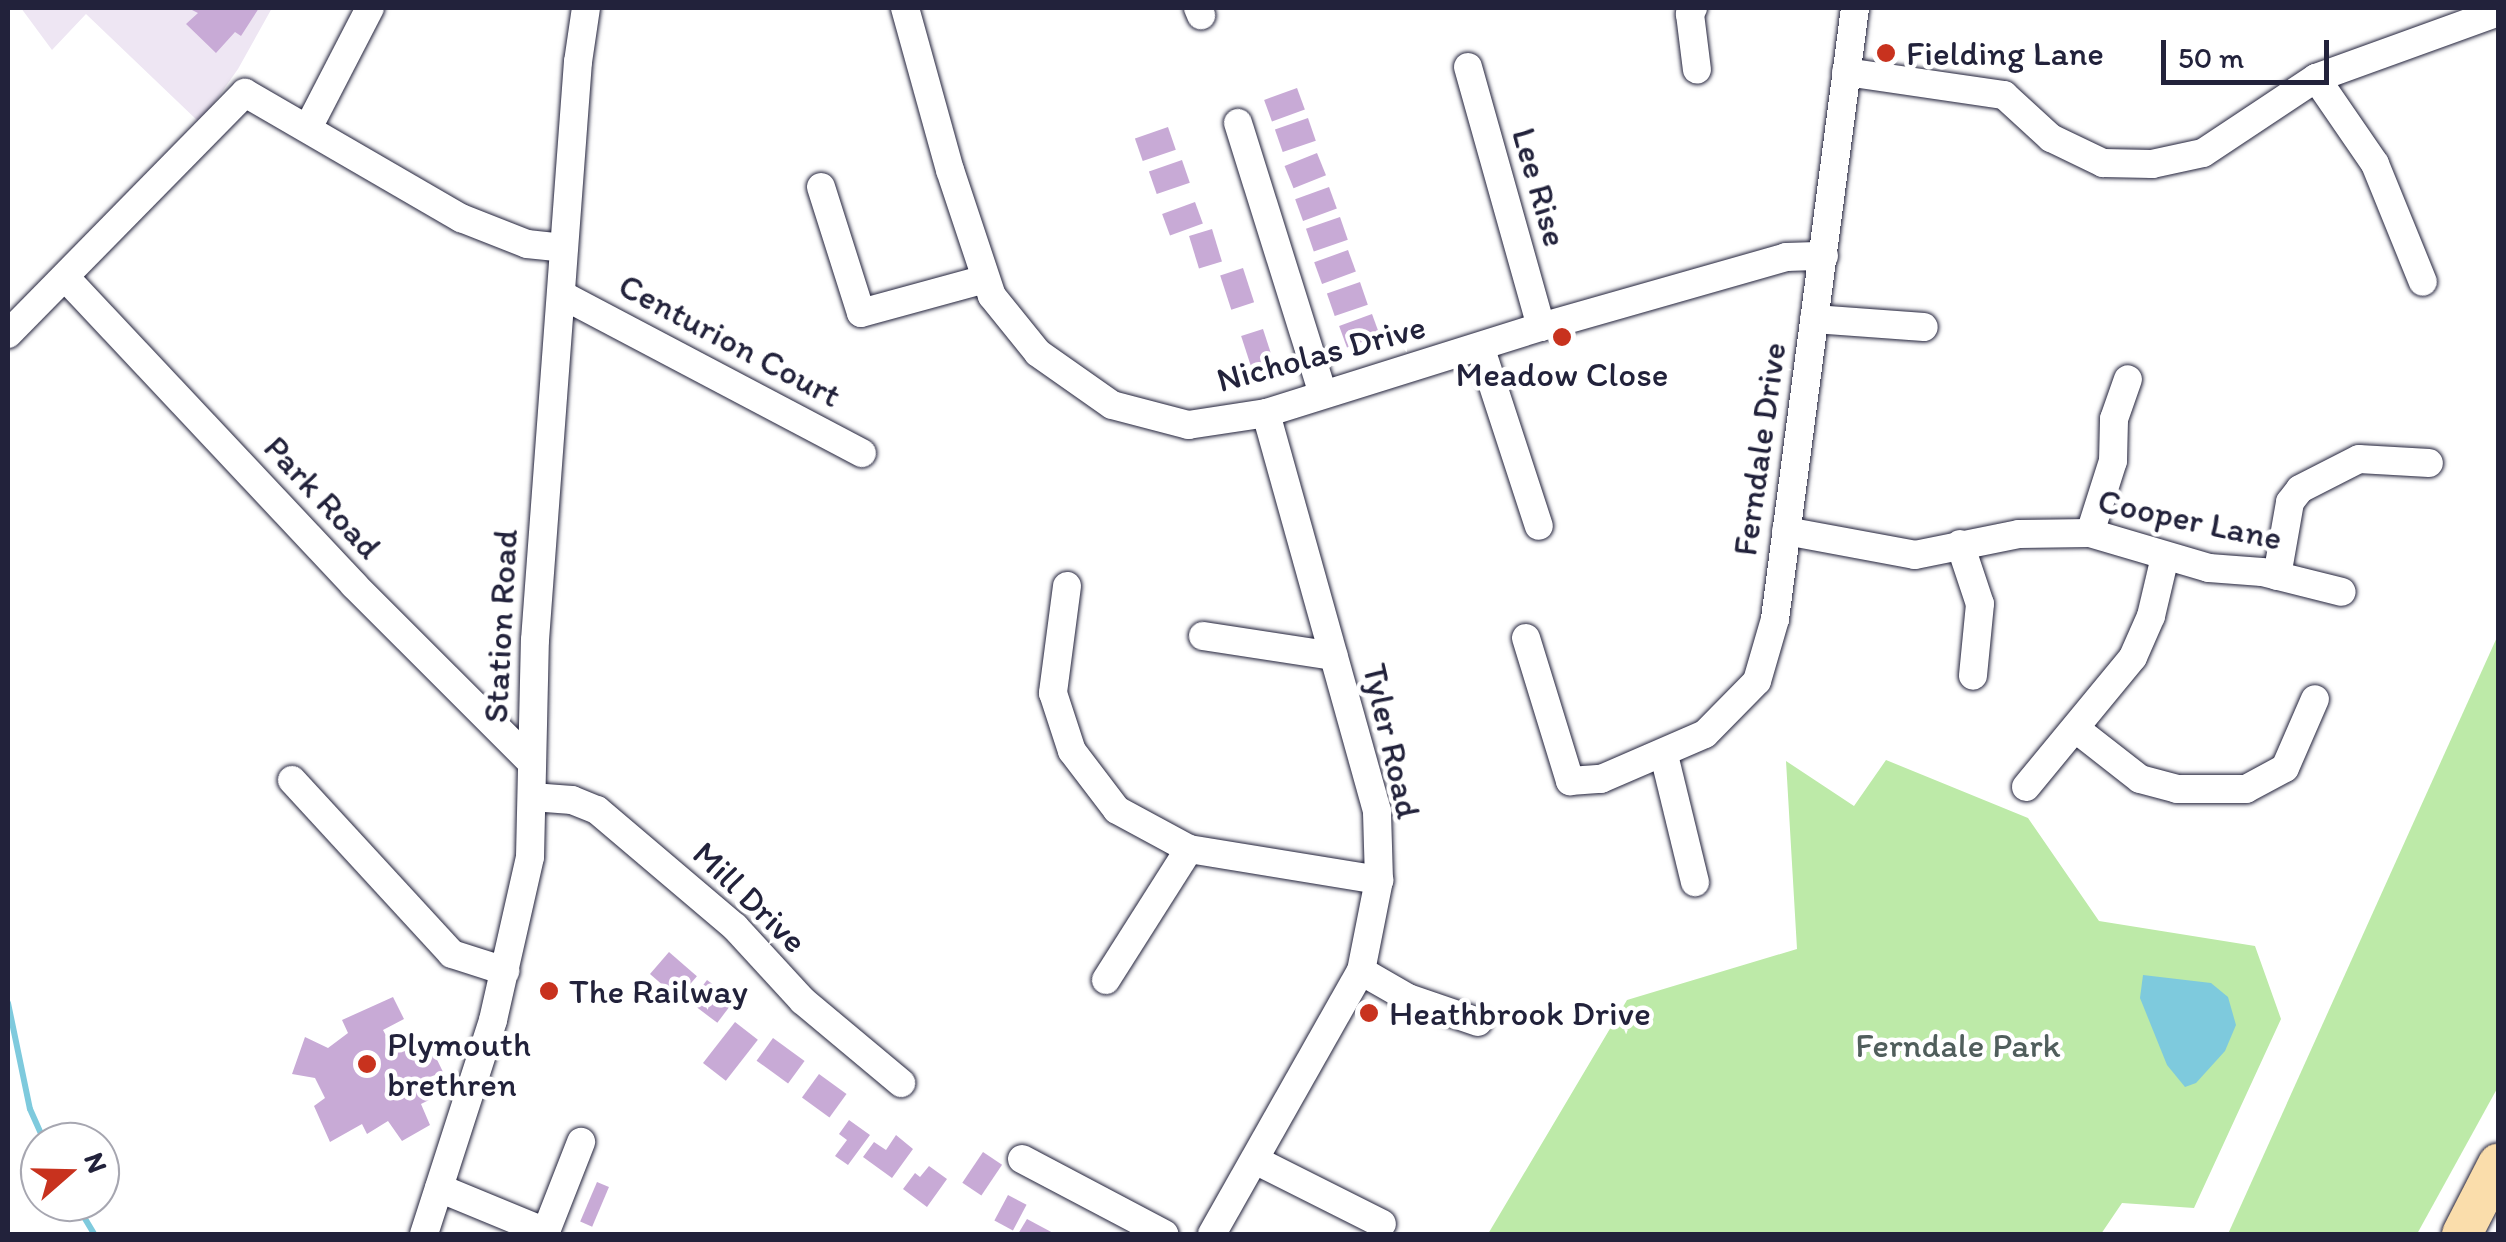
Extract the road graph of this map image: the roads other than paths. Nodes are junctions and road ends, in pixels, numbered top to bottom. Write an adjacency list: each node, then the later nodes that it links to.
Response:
1 (370, 8): 12 (street)
2 (586, 8): 14 (street, Station Road)
3 (906, 8): 17 (street, Nicholas Drive)
4 (1693, 8): 8 (street)
5 (1855, 8): 9 (street, Ferndale Drive)
6 (2498, 12): 10 (street)
7 (1468, 67): 21 (street, Lee Rise)
8 (1697, 70)
9 (1846, 72): 10 (street); 15 (street, Ferndale Drive)
10 (2316, 78): 18 (street)
11 (1238, 123): 26 (street)
12 (308, 128): 14 (street); 16 (street)
13 (821, 187): 17 (street)
14 (564, 248): 19 (street, Station Road)
15 (1824, 256): 20 (street, Ferndale Drive); 21 (street, Nicholas Drive)
16 (66, 278): 23 (street); 45 (street, Park Road)
17 (985, 280): 27 (street, Nicholas Drive)
18 (2423, 282)
19 (562, 294): 28 (street, Centurion Court); 45 (street, Station Road)
20 (1814, 319): 22 (street); 31 (street, Ferndale Drive)
21 (1541, 327): 24 (street, Nicholas Drive)
22 (1924, 327)
23 (8, 334)
24 (1480, 349): 26 (street, Nicholas Drive); 30 (street)
25 (2128, 379): 32 (street)
26 (1323, 394): 27 (street, Nicholas Drive)
27 (1266, 414): 40 (street, Tyler Road)
28 (862, 452)
29 (2430, 464): 35 (street)
30 (1539, 526)
31 (1786, 531): 33 (street, Cooper Lane); 44 (street, Ferndale Drive)
32 (2090, 533): 33 (street, Cooper Lane); 34 (street, Cooper Lane)
33 (1960, 544): 41 (street)
34 (2165, 557): 35 (street, Cooper Lane); 43 (street)
35 (2277, 576): 37 (street, Cooper Lane)
36 (1068, 586): 49 (street)
37 (2342, 592)
38 (1204, 636): 40 (street)
39 (1526, 638): 44 (street, Ferndale Drive)
40 (1333, 656): 50 (street, Tyler Road)
41 (1973, 676)
42 (2315, 699): 43 (street)
43 (2076, 729): 47 (street)
44 (1664, 755): 51 (street)
45 (531, 762): 48 (street, Station Road)
46 (292, 780): 52 (street)
47 (2026, 787)
48 (532, 797): 52 (street, Station Road); 56 (street, Mill Drive)
49 (1188, 849): 50 (street); 54 (street)
50 (1379, 880): 53 (street, Tyler Road)
51 (1695, 882)
52 (505, 971): 61 (street, Station Road)
53 (1361, 971): 55 (street); 59 (street, Tyler Road)
54 (1106, 980)
55 (1478, 1022)
56 (901, 1082)
57 (581, 1142): 63 (street)
58 (1022, 1159): 65 (street)
59 (1255, 1160): 62 (street); 66 (street, Tyler Road)
60 (2498, 1164): 67 (highway)
61 (439, 1188): 63 (street); 64 (street, Station Road)
62 (1382, 1224)
63 (546, 1233)
64 (424, 1234)
65 (1164, 1234)
66 (1212, 1234)
67 (2462, 1234)

